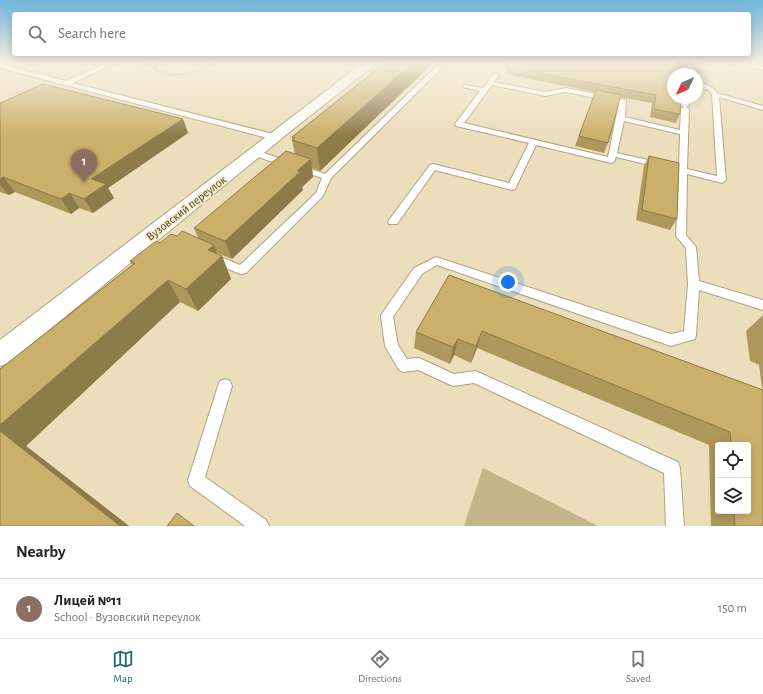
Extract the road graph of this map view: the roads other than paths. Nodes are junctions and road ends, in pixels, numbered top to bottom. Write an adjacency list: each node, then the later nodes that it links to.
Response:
1 (81, 87): 14 (lane)
2 (340, 87): 14 (street, Вузовский переулок)
3 (420, 87): 19 (lane)
4 (468, 87): 8 (lane)
5 (487, 87): 8 (lane)
6 (508, 87): 12 (lane)
7 (705, 87): 9 (lane)
8 (485, 90): 15 (lane)
9 (715, 94): 11 (lane); 18 (lane)
10 (685, 104): 13 (lane)
11 (763, 108)
12 (621, 118): 13 (lane); 17 (lane)
13 (685, 133): 18 (lane)
14 (274, 138): 16 (street, Вузовский переулок)
15 (533, 142): 17 (lane); 20 (lane)
16 (255, 153): 19 (lane); 24 (street, Вузовский переулок)
17 (612, 154): 18 (lane)
18 (682, 171): 22 (lane)
19 (326, 178): 21 (lane)
20 (393, 222)
21 (199, 252)
22 (694, 284): 23 (lane); 27 (lane)
23 (763, 306)
24 (0, 355)
25 (225, 386): 26 (lane)
26 (260, 526)
27 (675, 526)

